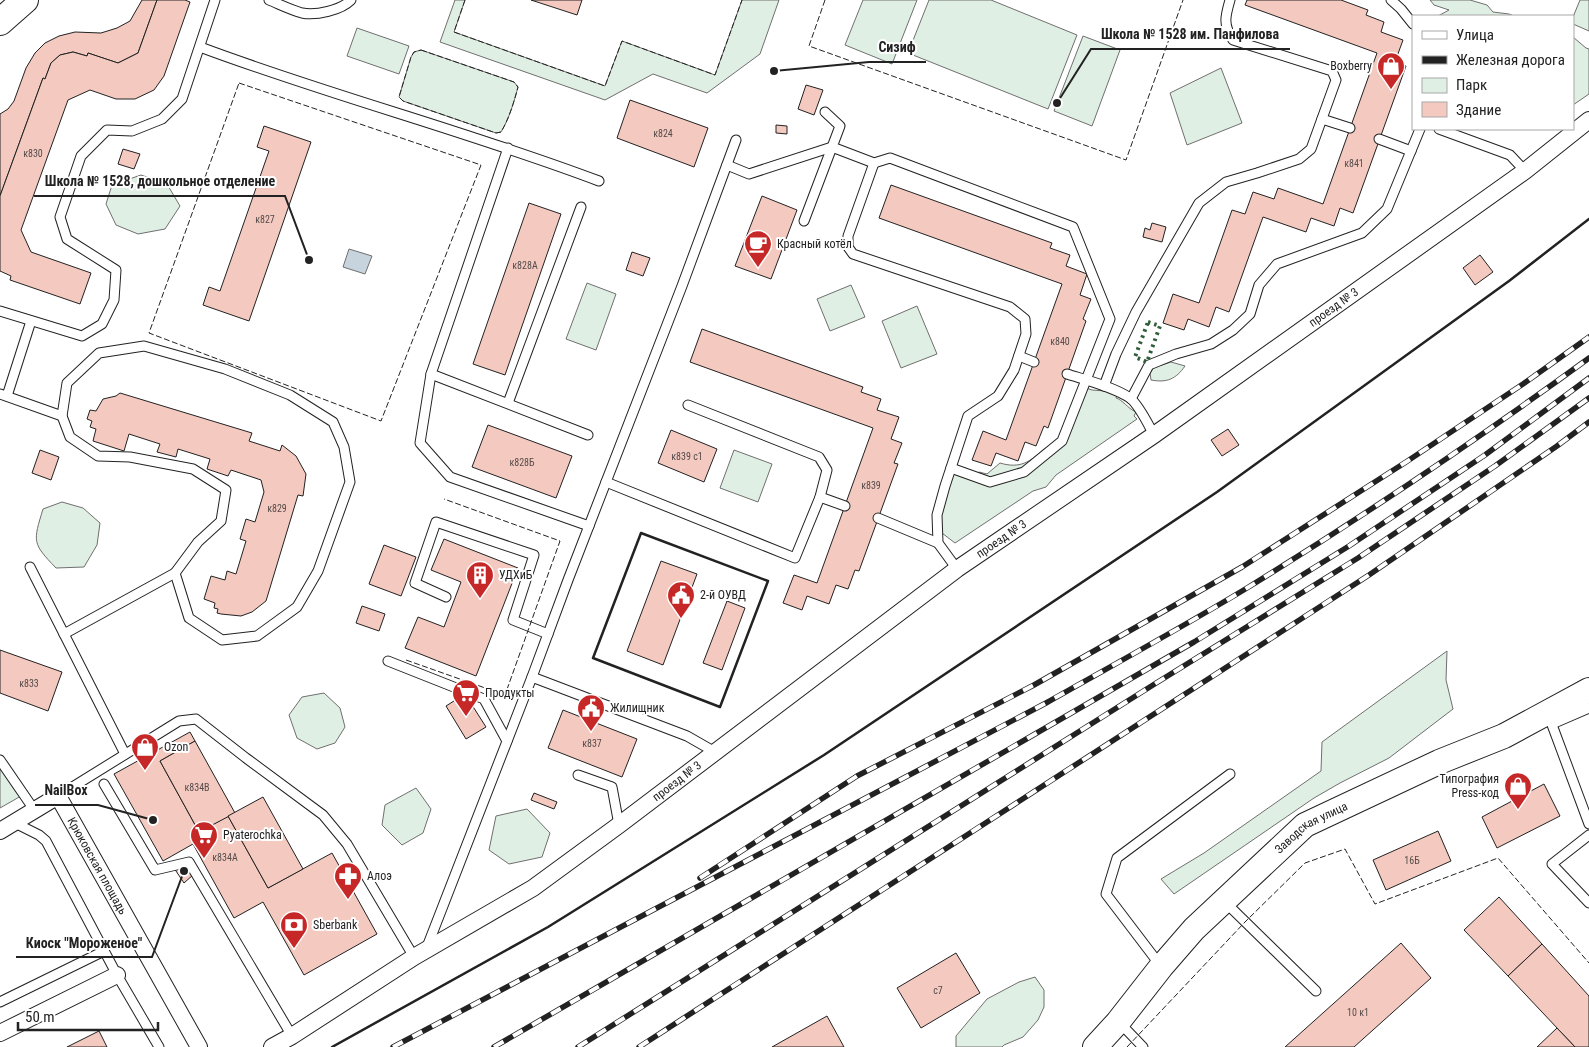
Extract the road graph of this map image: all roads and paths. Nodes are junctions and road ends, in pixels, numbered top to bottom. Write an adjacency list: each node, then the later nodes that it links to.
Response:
1 (25, 0): 7 (main road)
2 (215, 0): 9 (lane)
3 (268, 0): 4 (lane)
4 (351, 0)
5 (1230, 0): 11 (lane)
6 (1391, 0): 8 (lane)
7 (0, 22)
8 (1412, 23)
9 (200, 47): 19 (lane); 28 (lane)
10 (825, 112): 18 (lane)
11 (1322, 119): 13 (lane); 34 (lane)
12 (1589, 120): 23 (street, проезд № 3)
13 (1350, 128)
14 (1420, 130): 20 (lane)
15 (1442, 130): 23 (lane)
16 (1379, 139): 20 (lane)
17 (736, 140): 22 (lane)
18 (832, 147): 21 (lane); 22 (lane); 26 (lane)
19 (508, 148): 24 (lane); 31 (lane)
20 (1411, 151): 36 (lane)
21 (874, 163): 29 (lane); 33 (lane)
22 (727, 165): 43 (lane)
23 (1525, 171): 40 (street, проезд № 3)
24 (599, 180)
25 (581, 207): 37 (lane)
26 (804, 221)
27 (0, 311): 28 (lane)
28 (31, 320): 35 (lane)
29 (1018, 356): 30 (lane); 42 (lane)
30 (1034, 362)
31 (431, 374): 37 (lane); 47 (lane)
32 (1067, 374): 33 (lane)
33 (1086, 380): 34 (lane); 42 (lane)
34 (1104, 386): 36 (lane)
35 (3, 395): 39 (lane)
36 (1131, 399): 40 (lane)
37 (508, 403): 41 (lane)
38 (688, 405): 44 (lane)
39 (62, 416): 51 (lane); 51 (lane)
40 (1154, 434): 50 (street, проезд № 3)
41 (588, 436)
42 (951, 468): 48 (lane)
43 (606, 482): 44 (lane); 47 (lane)
44 (820, 496): 45 (lane)
45 (845, 506)
46 (878, 518): 48 (lane)
47 (589, 526): 54 (lane)
48 (938, 543): 50 (lane)
49 (30, 567): 53 (lane)
50 (957, 569): 61 (street, проезд № 3)
51 (175, 573): 53 (lane)
52 (446, 597): 54 (lane)
53 (64, 634): 62 (lane)
54 (548, 634): 56 (lane)
55 (388, 662): 60 (lane)
56 (532, 677): 60 (lane); 61 (lane)
57 (1589, 690): 59 (main road, Заводская улица)
58 (1589, 708): 59 (lane)
59 (1550, 718): 68 (lane); 74 (main road, Заводская улица)
60 (508, 741): 77 (lane)
61 (715, 752): 71 (street, проезд № 3)
62 (125, 754): 67 (lane); 77 (lane)
63 (0, 760): 69 (lane)
64 (578, 774): 71 (lane)
65 (1230, 774): 78 (lane)
66 (104, 784): 84 (lane)
67 (58, 796): 69 (street); 86 (street, Крюковская площадь)
68 (1585, 801): 70 (lane)
69 (35, 810): 72 (street)
70 (1589, 824)
71 (619, 825): 77 (street, проезд № 3)
72 (7, 827): 76 (lane)
73 (1589, 835): 75 (lane)
74 (1224, 900): 78 (main road, Заводская улица); 80 (lane)
75 (1589, 903)
76 (104, 951): 79 (lane); 81 (lane)
77 (420, 954): 84 (street, проезд № 3)
78 (1161, 967): 82 (main road, Заводская улица)
79 (117, 975): 83 (street); 85 (lane)
80 (1316, 991)
81 (0, 1002)
82 (1118, 1022): 88 (main road, Заводская улица); 89 (lane)
83 (0, 1033)
84 (292, 1036): 87 (street, проезд № 3)
85 (159, 1047)
86 (199, 1047)
87 (272, 1047)
88 (1095, 1047)
89 (1143, 1047)

